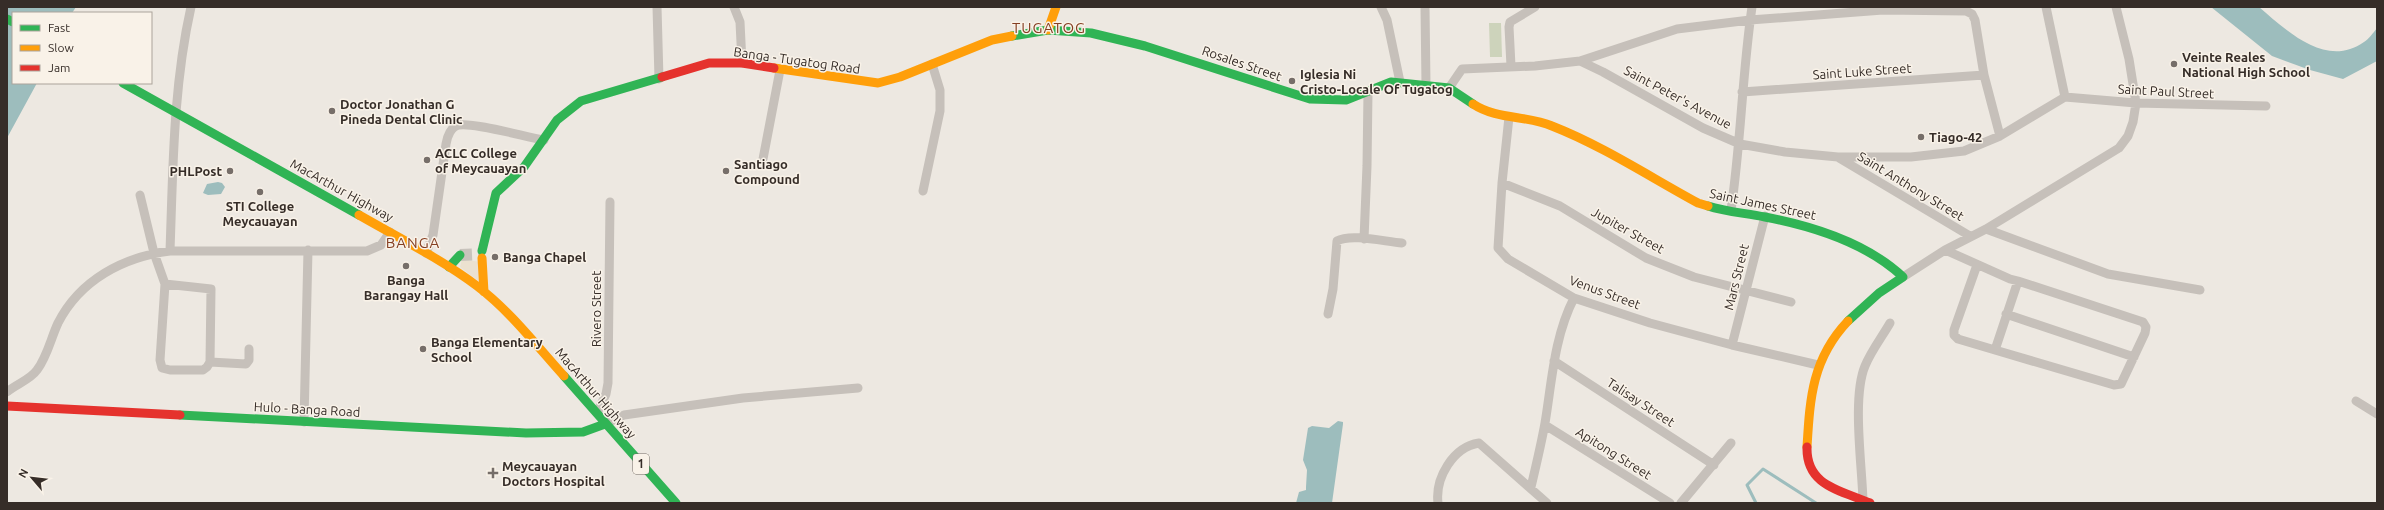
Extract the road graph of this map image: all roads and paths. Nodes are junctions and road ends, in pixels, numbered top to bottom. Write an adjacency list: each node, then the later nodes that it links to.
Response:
1 (191, 7): 30 (street)
2 (657, 7): 20 (street)
3 (734, 7): 15 (street)
4 (1056, 7): 13 (main road)
5 (1381, 7): 21 (street)
6 (1425, 7): 23 (street)
7 (1752, 7): 12 (street)
8 (2046, 7): 27 (street)
9 (2116, 7): 28 (street)
10 (1531, 8): 17 (street)
11 (1883, 9): 12 (street); 19 (street)
12 (1750, 20): 14 (street); 26 (street)
13 (1048, 30): 16 (main road, Banga - Tugatog Road); 25 (main road, Rosales Street)
14 (1580, 61): 17 (street, Saint Peter's Avenue); 34 (street, Saint Peter's Avenue)
15 (742, 63): 18 (main road, Banga - Tugatog Road); 20 (main road, Banga - Tugatog Road)
16 (932, 64): 18 (main road, Banga - Tugatog Road); 38 (street)
17 (1512, 66): 24 (street, Saint Peter's Avenue)
18 (780, 70): 36 (street)
19 (1984, 75): 26 (street, Saint Luke Street); 32 (street)
20 (659, 79): 33 (main road, Banga - Tugatog Road)
21 (1400, 82): 23 (main road, Rosales Street); 25 (main road, Rosales Street)
22 (125, 84): 30 (main road, MacArthur Highway / 1)
23 (1426, 85): 24 (main road, Rosales Street)
24 (1449, 88): 31 (main road, Saint James Street)
25 (1368, 92): 46 (street)
26 (1742, 92): 34 (street)
27 (2065, 97): 28 (street, Saint Paul Street); 32 (street, Saint Peter's Avenue)
28 (2136, 104): 29 (street, Saint Paul Street); 43 (street)
29 (2266, 106)
30 (175, 112): 44 (main road, MacArthur Highway / 1); 50 (street)
31 (1509, 117): 37 (street, Venus Street); 41 (main road, Saint James Street)
32 (2000, 136): 35 (street, Saint Peter's Avenue)
33 (544, 140): 52 (street); 60 (main road, Banga - Tugatog Road)
34 (1740, 144): 35 (street, Saint Peter's Avenue); 41 (street)
35 (1838, 157): 45 (street, Saint Anthony Street)
36 (763, 159)
37 (1502, 183): 61 (street, Jupiter Street); 62 (street, Venus Street)
38 (923, 191)
39 (140, 195): 51 (street)
40 (610, 202): 78 (street, Rivero Street)
41 (1731, 210): 42 (main road, Saint James Street)
42 (1765, 216): 56 (main road, Saint James Street); 61 (street, Mars Street)
43 (1986, 229): 45 (street); 59 (street)
44 (390, 232): 48 (street); 52 (main road, MacArthur Highway / 1)
45 (1970, 236): 49 (street)
46 (1364, 239): 47 (street); 64 (street)
47 (1402, 243)
48 (308, 250): 50 (street); 80 (street)
49 (1945, 250): 54 (street); 56 (street)
50 (170, 251): 51 (street)
51 (154, 253): 58 (street); 75 (street)
52 (426, 253): 55 (main road, MacArthur Highway / 1)
53 (460, 255): 55 (main road)
54 (1977, 265): 57 (street); 69 (street)
55 (449, 267): 60 (main road, MacArthur Highway / 1)
56 (1903, 277): 73 (main road)
57 (2018, 281): 65 (street); 70 (street)
58 (166, 284): 72 (street); 72 (street)
59 (2200, 290)
60 (484, 292): 78 (main road, MacArthur Highway / 1)
61 (1745, 292): 63 (street, Jupiter Street); 67 (street, Mars Street)
62 (1574, 298): 67 (street, Venus Street); 71 (street)
63 (1791, 302)
64 (1328, 314)
65 (2006, 314): 69 (street); 70 (street)
66 (1890, 323): 86 (street)
67 (1732, 345): 73 (street, Venus Street)
68 (249, 349): 72 (street)
69 (1994, 350): 70 (street)
70 (2134, 357)
71 (1554, 361): 82 (street); 84 (street, Talisay Street)
72 (210, 362)
73 (1818, 365): 86 (main road)
74 (858, 388): 81 (street)
75 (7, 392)
76 (2356, 401): 79 (street)
77 (7, 406): 80 (main road, Hulo - Banga Road)
78 (597, 413): 81 (main road, MacArthur Highway / 1)
79 (2377, 414)
80 (304, 422): 81 (main road, Hulo - Banga Road)
81 (605, 424): 87 (main road, MacArthur Highway / 1)
82 (1545, 425): 85 (street); 90 (street, Apitong Street)
83 (1731, 443): 84 (street)
84 (1714, 465): 91 (street)
85 (1531, 487): 88 (street); 89 (street)
86 (1867, 502)
87 (676, 503)
88 (1438, 503)
89 (1547, 503)
90 (1670, 503)
91 (1681, 503)

